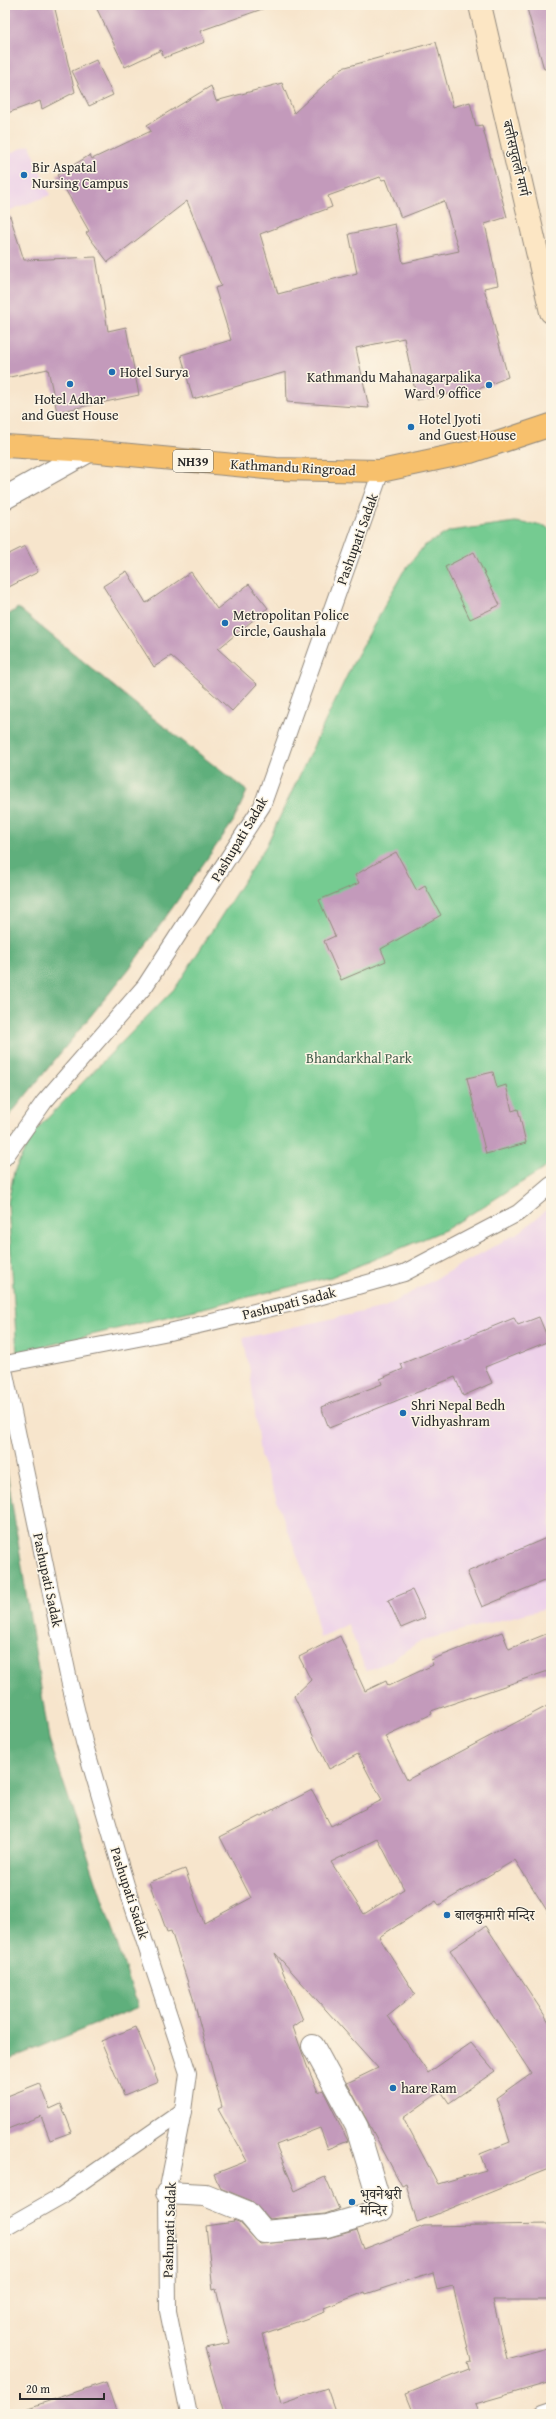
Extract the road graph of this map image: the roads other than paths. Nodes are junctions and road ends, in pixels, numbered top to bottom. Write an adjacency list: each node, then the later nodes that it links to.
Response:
1 (480, 5): 2 (main road, बत्तीसपुतली मार्ग)
2 (551, 312)
3 (551, 425): 6 (highway, Kathmandu Ringroad / NH39)
4 (5, 446): 5 (highway, Kathmandu Ringroad / NH39)
5 (90, 451): 6 (highway, Kathmandu Ringroad / NH39); 7 (street)
6 (381, 471): 8 (lane, Pashupati Sadak)
7 (5, 498)
8 (5, 1157)
9 (551, 1185): 10 (lane, Pashupati Sadak)
10 (5, 1364)
11 (5, 1374): 13 (lane, Pashupati Sadak)
12 (313, 2046): 14 (street)
13 (183, 2111): 14 (lane, Pashupati Sadak); 15 (lane)
14 (167, 2193): 17 (lane, Pashupati Sadak)
15 (5, 2228)
16 (551, 2411): 18 (lane)
17 (189, 2414)
18 (542, 2414)

